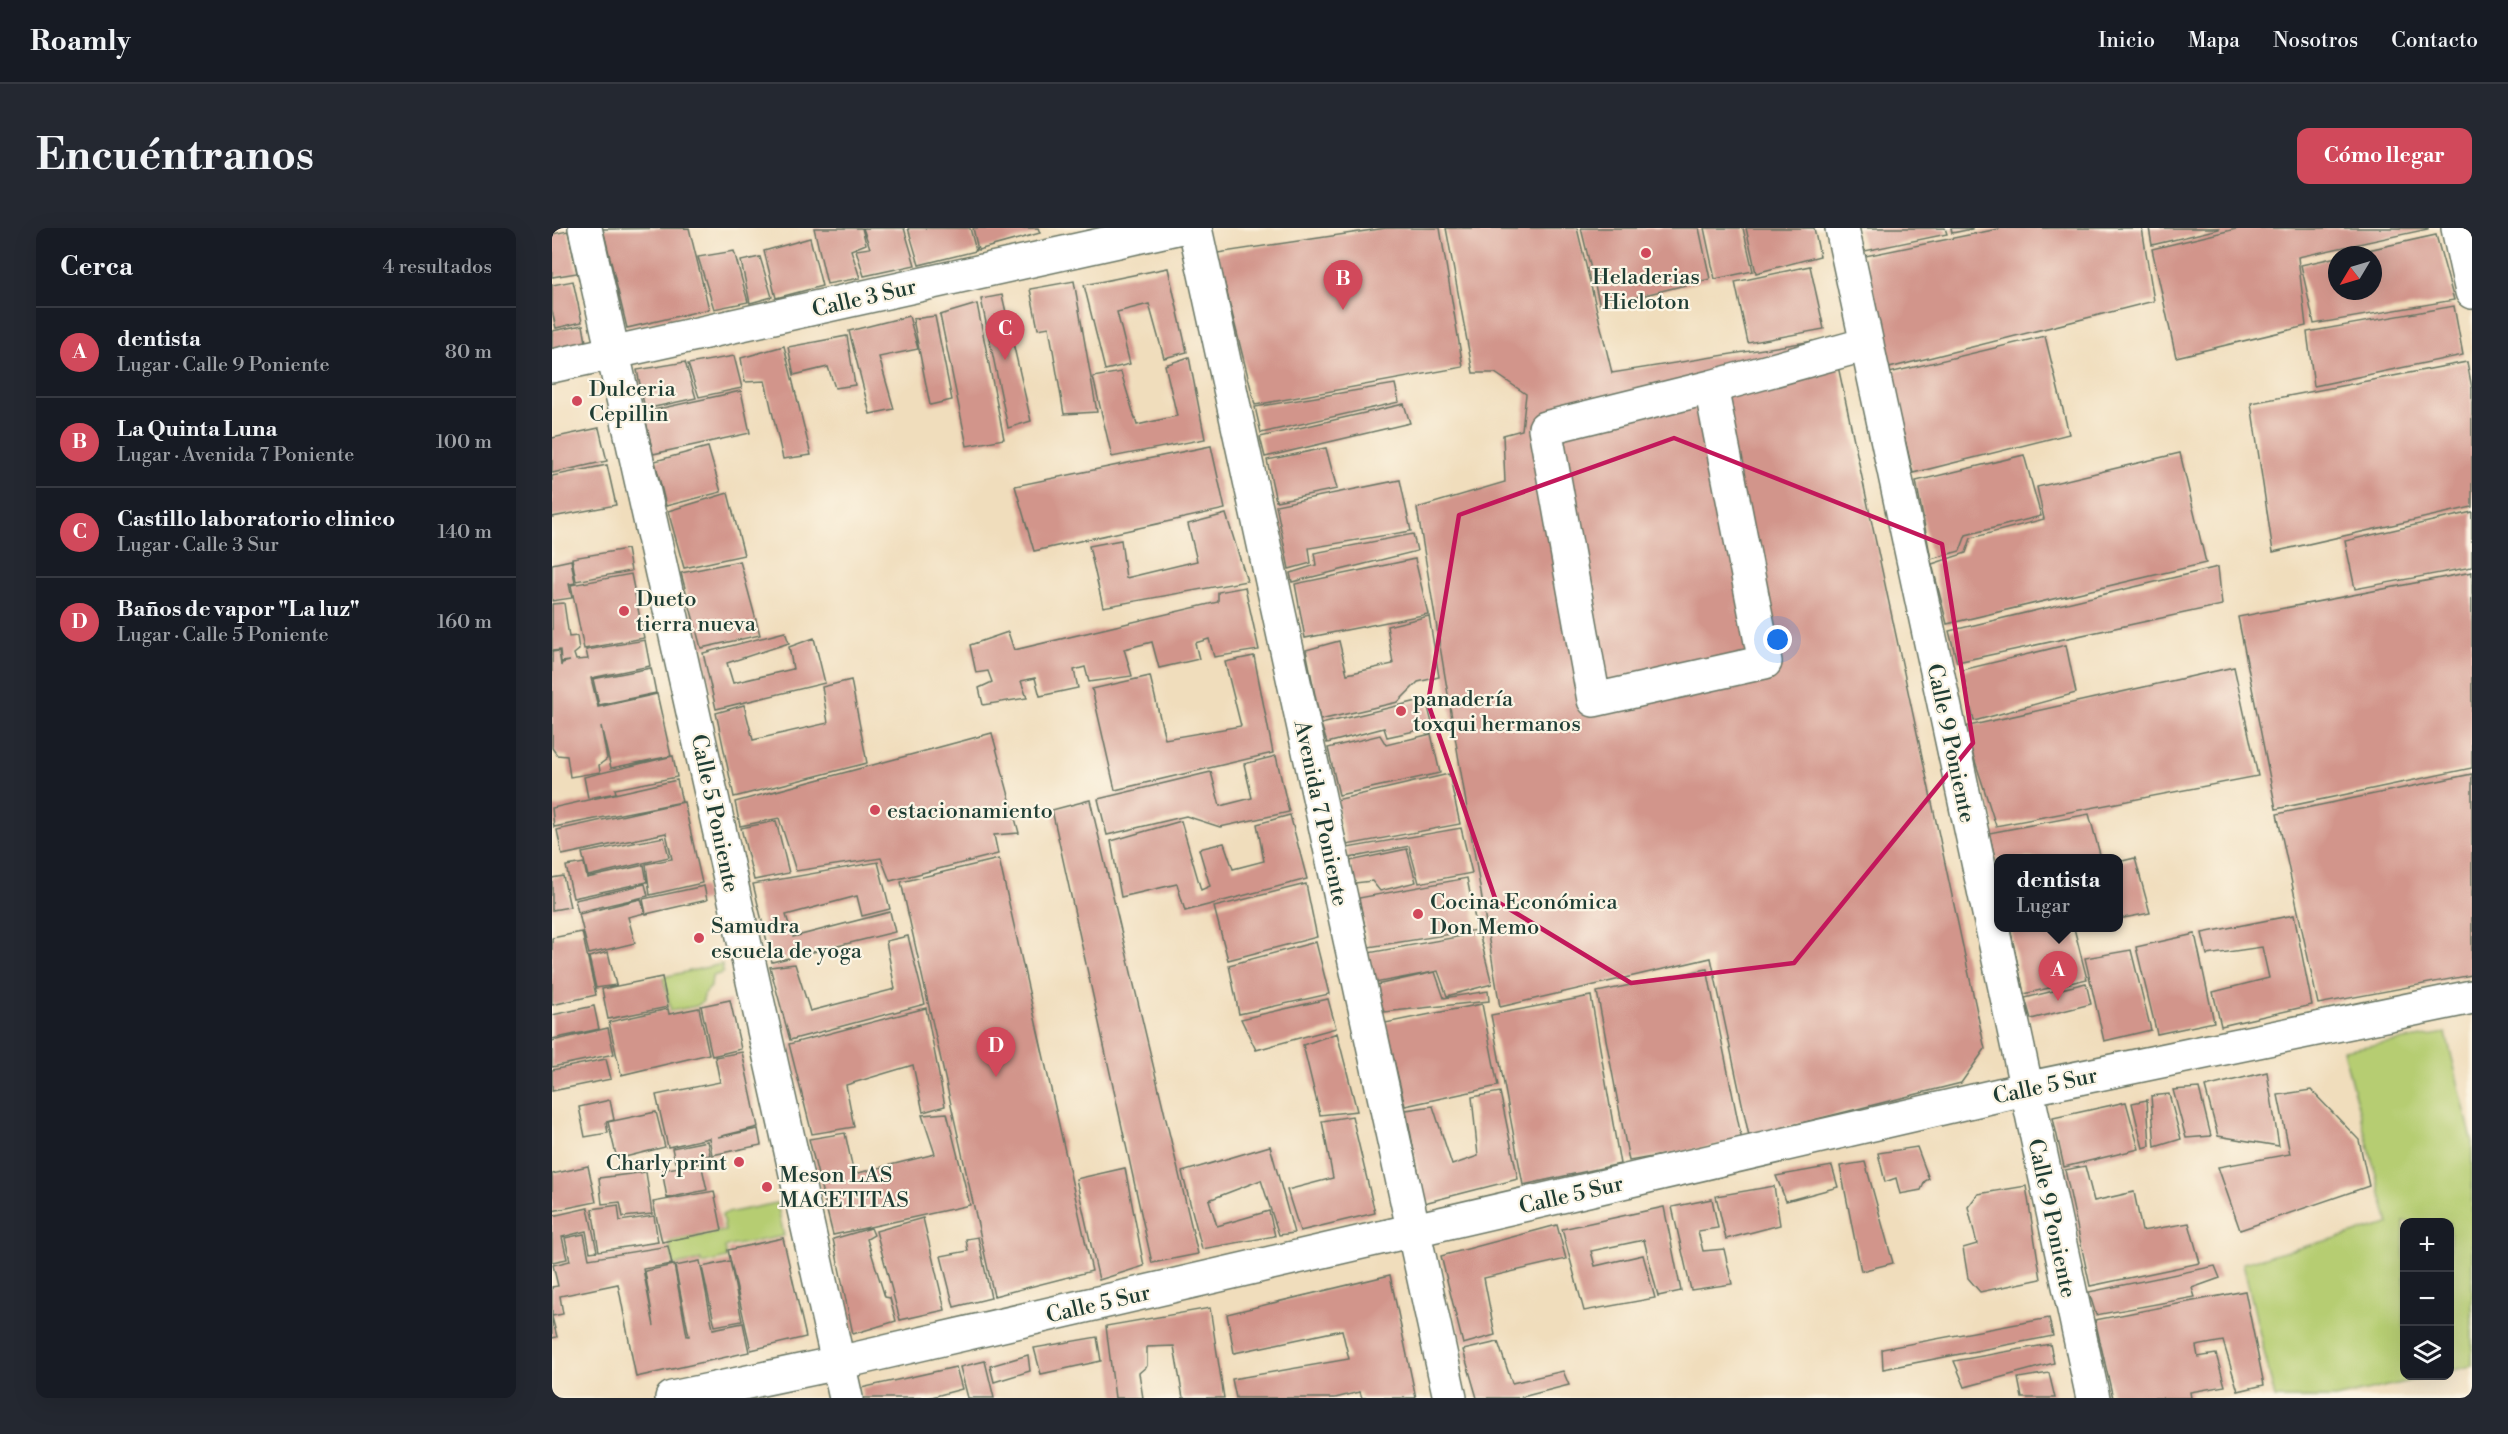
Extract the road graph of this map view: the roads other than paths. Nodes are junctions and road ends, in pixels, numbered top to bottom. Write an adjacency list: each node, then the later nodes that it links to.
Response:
1 (585, 228): 8 (street, Calle 5 Poniente)
2 (1177, 228): 8 (street, Calle 3 Sur)
3 (1196, 228): 13 (street, Avenida 7 Poniente)
4 (1842, 228): 7 (street, Calle 9 Poniente)
5 (2458, 228): 6 (street)
6 (2472, 292)
7 (1867, 344): 10 (street); 12 (street, Calle 9 Poniente)
8 (614, 353): 9 (street, Calle 3 Sur); 14 (street, Calle 5 Poniente)
9 (552, 366)
10 (1711, 387): 10 (street)
11 (2472, 997): 12 (street, Calle 5 Sur)
12 (2025, 1089): 13 (street, Calle 5 Sur); 18 (street, Calle 9 Poniente)
13 (1412, 1231): 14 (street, Calle 5 Sur); 17 (street, Avenida 7 Poniente)
14 (838, 1363): 15 (street, Calle 5 Sur); 16 (street, Calle 5 Poniente)
15 (672, 1398)
16 (846, 1398)
17 (1449, 1398)
18 (2093, 1398)

